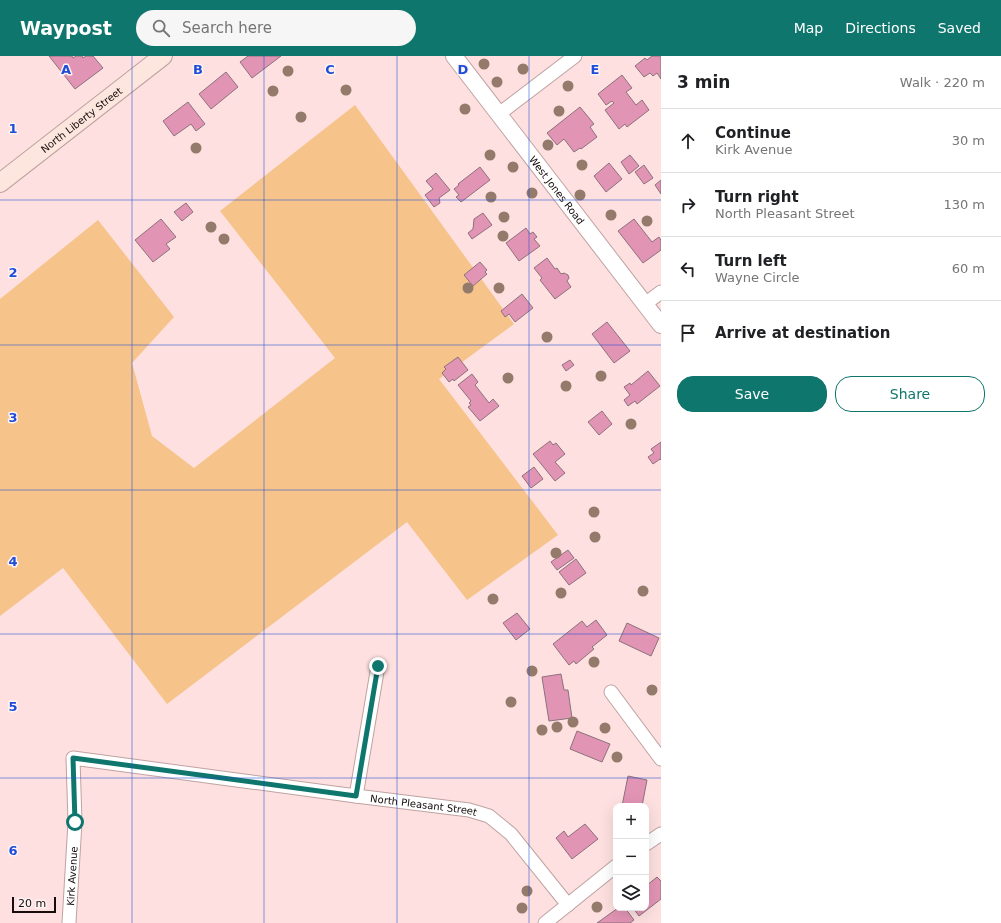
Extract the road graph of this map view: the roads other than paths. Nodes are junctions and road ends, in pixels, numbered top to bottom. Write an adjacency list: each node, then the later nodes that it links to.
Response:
1 (163, 56): 5 (main road, North Liberty Street)
2 (454, 56): 4 (street, West Jones Road)
3 (575, 56): 4 (street)
4 (499, 114): 7 (street, West Jones Road)
5 (0, 184)
6 (661, 292): 7 (street)
7 (645, 304): 8 (street, West Jones Road)
8 (661, 325)
9 (378, 666): 13 (street)
10 (611, 692): 12 (street)
11 (73, 758): 13 (street, North Pleasant Street); 18 (street, Kirk Avenue)
12 (661, 759)
13 (356, 796): 17 (street, North Pleasant Street)
14 (661, 834): 15 (street)
15 (649, 842)
16 (613, 868): 17 (street)
17 (568, 905): 19 (street)
18 (69, 923)
19 (546, 923)

